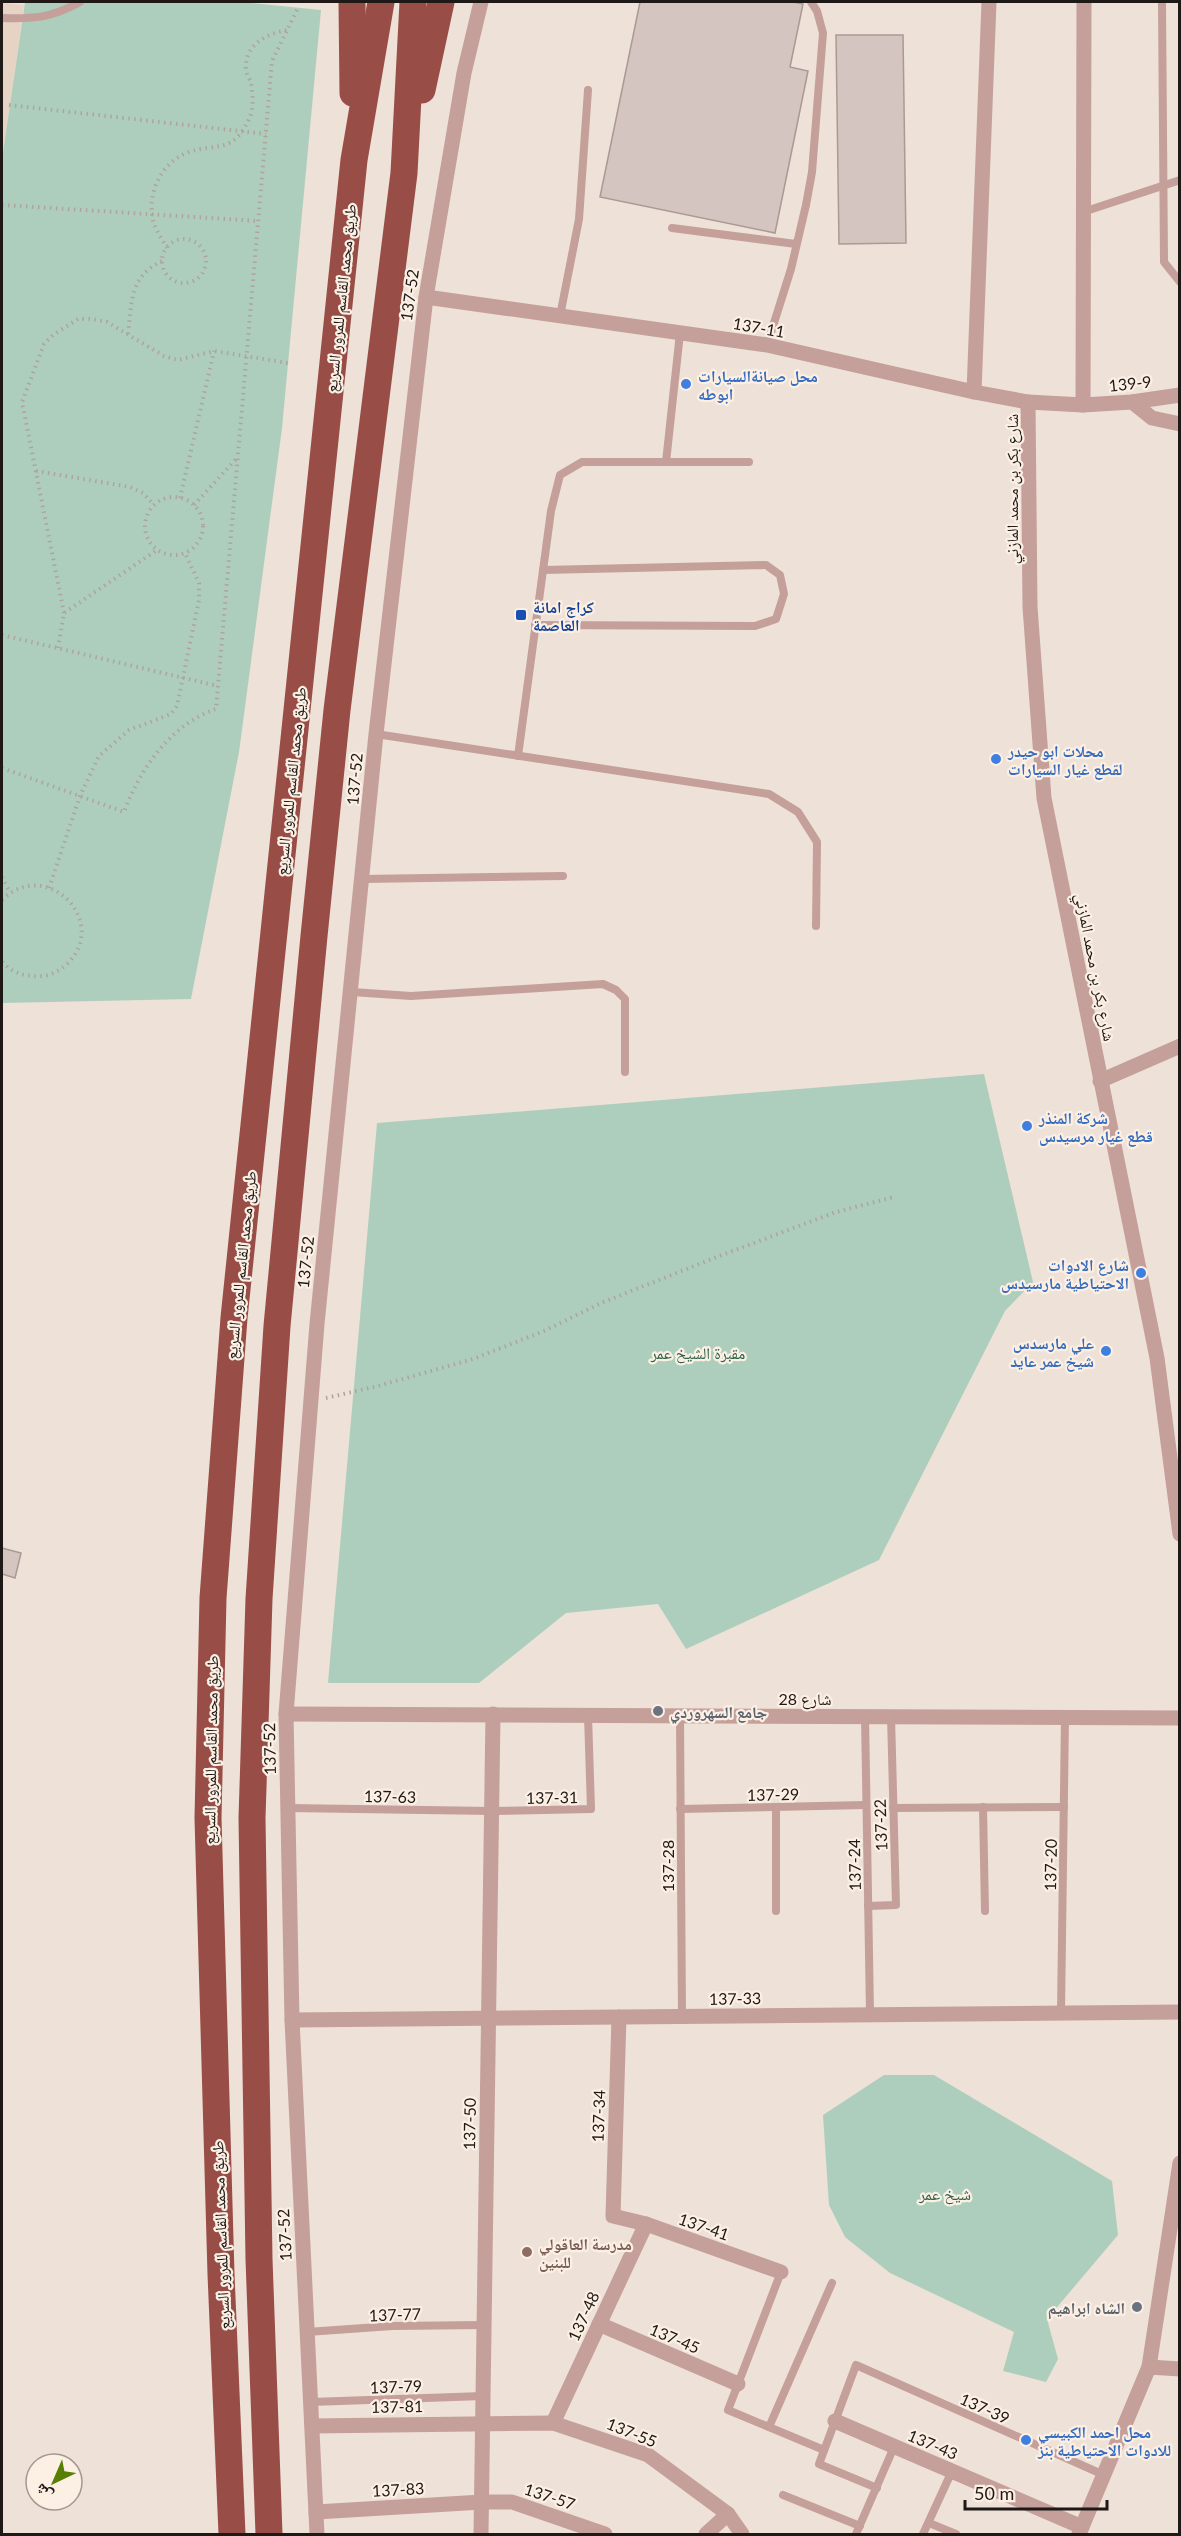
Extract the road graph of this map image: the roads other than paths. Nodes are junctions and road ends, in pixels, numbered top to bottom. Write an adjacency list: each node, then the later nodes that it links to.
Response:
1 (80, 2): 11 (lane)
2 (352, 2): 13 (highway)
3 (381, 2): 13 (highway, طريق محمد القاسم للمرور السريع)
4 (414, 2): 14 (highway)
5 (441, 2): 14 (highway)
6 (481, 2): 21 (street, 137-52)
7 (811, 2): 19 (lane)
8 (989, 2): 25 (street)
9 (1084, 2): 17 (street)
10 (1162, 2): 16 (lane)
11 (2, 18)
12 (588, 90): 22 (lane)
13 (354, 160): 101 (highway, طريق محمد القاسم للمرور السريع)
14 (404, 173): 102 (highway)
15 (1179, 180): 16 (lane)
16 (1163, 184): 17 (lane); 20 (lane)
17 (1083, 212): 29 (street)
18 (672, 228): 19 (lane)
19 (796, 244): 24 (lane)
20 (1179, 282)
21 (426, 297): 22 (street, 137-11); 35 (street, 137-52)
22 (560, 316): 23 (street, 137-11)
23 (680, 333): 24 (street, 137-11); 31 (lane)
24 (767, 345): 25 (street, 137-11)
25 (974, 392): 27 (street, 137-11)
26 (1179, 395): 28 (street, 139-9)
27 (1028, 402): 29 (street, 137-11); 43 (street, شارع بكر بن محمد المازني)
28 (1132, 402): 29 (street, 139-9); 30 (street)
29 (1083, 405)
30 (1179, 424)
31 (666, 462): 32 (lane); 33 (lane)
32 (749, 462)
33 (543, 570): 34 (lane); 34 (lane)
34 (535, 625): 36 (lane)
35 (376, 734): 36 (lane); 38 (street, 137-52)
36 (518, 756): 39 (lane)
37 (563, 876): 38 (lane)
38 (363, 879): 40 (street, 137-52)
39 (816, 926)
40 (352, 992): 42 (lane); 45 (street, 137-52)
41 (1179, 1046): 43 (street)
42 (626, 1072)
43 (1100, 1081): 44 (street, شارع بكر بن محمد المازني)
44 (1179, 1534)
45 (286, 1714): 46 (street, شارع 28); 56 (street, 137-52)
46 (493, 1714): 47 (street, شارع 28); 60 (street, 137-50)
47 (588, 1715): 48 (street, شارع 28); 60 (lane, 137-31)
48 (680, 1716): 49 (street, شارع 28); 59 (lane, 137-28)
49 (865, 1716): 50 (street, شارع 28); 53 (lane, 137-24)
50 (891, 1716): 51 (street, شارع 28); 58 (lane, 137-22)
51 (1065, 1717): 52 (street, شارع 28); 55 (lane, 137-20)
52 (1179, 1718)
53 (866, 1805): 57 (lane, 137-29); 61 (lane, 137-24)
54 (983, 1807): 55 (lane); 58 (lane); 63 (lane)
55 (1064, 1807): 64 (lane, 137-20)
56 (288, 1808): 60 (lane, 137-63); 70 (street, 137-52)
57 (776, 1808): 59 (lane, 137-29); 62 (lane)
58 (893, 1808): 61 (lane, 137-22)
59 (681, 1809): 68 (lane, 137-28)
60 (492, 1811): 69 (street, 137-50)
61 (868, 1906): 66 (lane, 137-24)
62 (776, 1911)
63 (985, 1911)
64 (1061, 2012): 65 (street, 137-33); 66 (street, 137-33)
65 (1179, 2012)
66 (870, 2013): 68 (street, 137-33)
67 (620, 2017): 68 (street, 137-33); 69 (street, 137-33); 72 (street, 137-34)
68 (682, 2017)
69 (488, 2019): 70 (street, 137-33); 77 (street, 137-50)
70 (292, 2020): 78 (street, 137-52)
71 (1179, 2163): 79 (street)
72 (613, 2216): 73 (street, 137-41)
73 (646, 2224): 74 (street, 137-41); 76 (street, 137-48)
74 (781, 2272): 81 (lane)
75 (832, 2283): 88 (lane)
76 (599, 2324): 81 (street, 137-45); 86 (street, 137-48)
77 (484, 2325): 78 (lane, 137-77); 82 (street, 137-50)
78 (307, 2332): 83 (street, 137-52)
79 (1149, 2367): 80 (street); 92 (street)
80 (1179, 2368)
81 (738, 2384): 88 (lane)
82 (483, 2396): 83 (lane, 137-79); 85 (street, 137-50)
83 (311, 2402): 87 (street, 137-52)
84 (835, 2421): 89 (street, 137-43); 90 (lane); 92 (lane, 137-39)
85 (483, 2422): 86 (street, 137-55); 87 (street, 137-81); 95 (street, 137-50)
86 (553, 2423): 97 (street, 137-55)
87 (312, 2426): 96 (street, 137-52)
88 (769, 2427): 90 (lane)
89 (894, 2447): 91 (street, 137-43); 93 (lane)
90 (824, 2450): 93 (lane)
91 (952, 2471): 98 (lane); 100 (street, 137-43)
92 (1104, 2475): 100 (street)
93 (877, 2488): 99 (lane)
94 (783, 2495): 99 (lane)
95 (482, 2502): 96 (street, 137-83); 104 (street, 137-50); 105 (street, 137-57)
96 (316, 2512): 103 (street, 137-52)
97 (728, 2514): 106 (street); 107 (street, 137-55)
98 (928, 2523): 109 (lane); 110 (lane)
99 (860, 2526): 108 (lane)
100 (1081, 2531)
101 (232, 2535)
102 (269, 2535)
103 (317, 2535)
104 (481, 2535)
105 (605, 2535)
106 (706, 2535)
107 (742, 2535)
108 (856, 2535)
109 (923, 2535)
110 (956, 2535)

